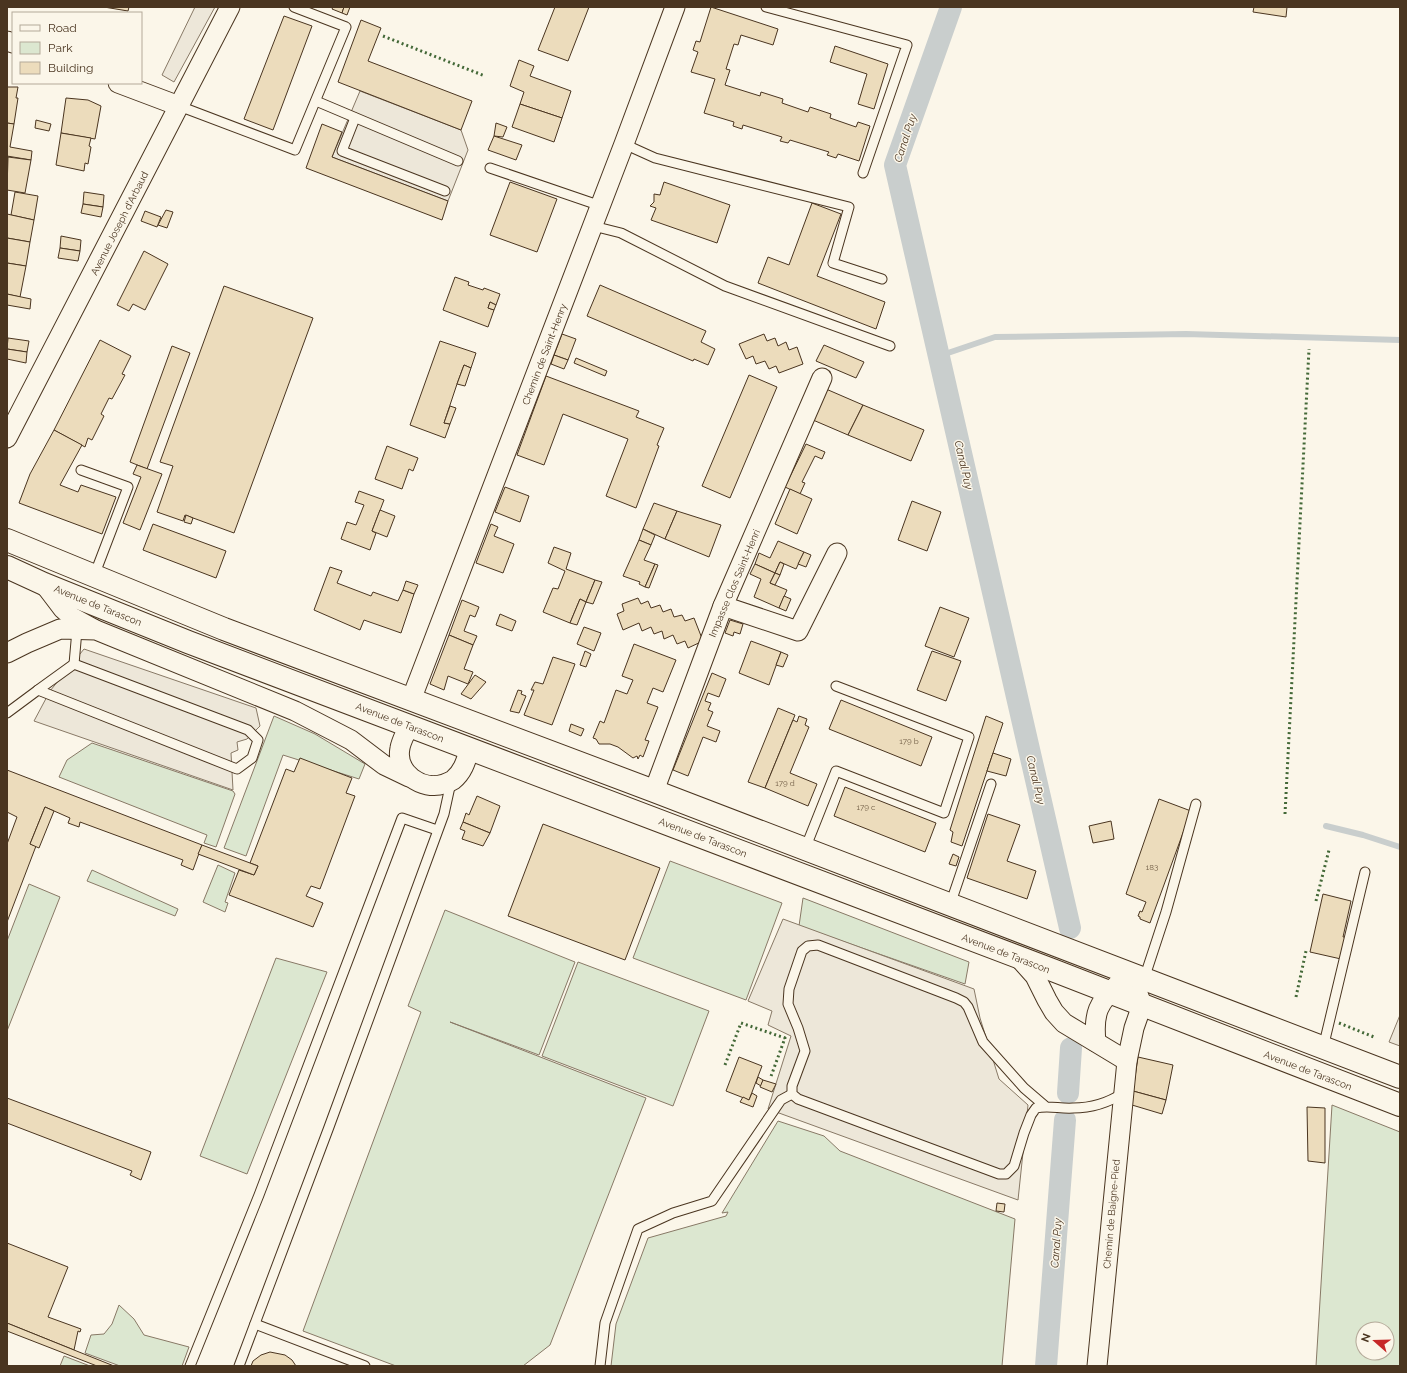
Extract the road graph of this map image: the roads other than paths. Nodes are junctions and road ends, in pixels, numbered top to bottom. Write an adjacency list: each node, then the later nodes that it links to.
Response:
1 (230, 7): 7 (street, Avenue Joseph d'Arbaud)
2 (294, 7): 6 (lane)
3 (675, 7): 9 (street, Chemin de Saint-Henry)
4 (766, 7): 12 (lane)
5 (121, 84): 7 (street)
6 (316, 101): 7 (lane); 8 (lane)
7 (179, 106): 19 (street, Avenue Joseph d'Arbaud)
8 (355, 118): 10 (lane); 13 (lane)
9 (624, 144): 14 (street, Chemin de Saint-Henry); 16 (lane)
10 (458, 160)
11 (490, 168): 14 (lane)
12 (863, 173)
13 (445, 192)
14 (601, 206): 15 (street, Chemin de Saint-Henry)
15 (593, 226): 17 (lane); 33 (street, Chemin de Saint-Henry)
16 (882, 279)
17 (890, 346)
18 (822, 378): 26 (street, Impasse Clos Saint-Henri)
19 (7, 438)
20 (81, 470): 24 (lane)
21 (7, 540): 24 (main road)
22 (837, 553): 26 (street)
23 (7, 568): 25 (main road, Avenue de Tarascon)
24 (94, 576): 33 (main road)
25 (44, 584): 28 (street); 35 (main road, Avenue de Tarascon)
26 (723, 606): 40 (street, Impasse Clos Saint-Henri)
27 (77, 630): 28 (street); 29 (street); 30 (lane)
28 (96, 630): 37 (street)
29 (7, 653)
30 (74, 664): 32 (lane); 32 (lane)
31 (836, 686): 43 (lane)
32 (38, 690): 34 (lane)
33 (411, 700): 40 (main road)
34 (7, 712)
35 (409, 725): 36 (main road, Avenue de Tarascon); 37 (street)
36 (470, 748): 38 (street); 46 (main road, Avenue de Tarascon)
37 (409, 777): 38 (street)
38 (451, 782): 42 (lane)
39 (991, 784): 45 (lane)
40 (654, 791): 43 (main road)
41 (1196, 804): 47 (lane)
42 (437, 830): 58 (lane); 59 (lane)
43 (805, 849): 45 (main road)
44 (1365, 872): 51 (lane)
45 (950, 905): 47 (main road)
46 (1019, 958): 48 (main road, Avenue de Tarascon); 50 (street)
47 (1131, 976): 48 (street); 49 (street); 51 (main road)
48 (1109, 992): 49 (main road, Avenue de Tarascon); 50 (street)
49 (1142, 1005): 52 (street, Chemin de Baigne-Pied); 56 (main road, Avenue de Tarascon)
50 (1096, 1042): 52 (street)
51 (1323, 1048): 53 (main road)
52 (1127, 1061): 54 (street, Chemin de Baigne-Pied)
53 (1400, 1078)
54 (1123, 1093): 57 (lane); 63 (street, Chemin de Baigne-Pied)
55 (792, 1094): 57 (lane); 57 (lane); 62 (lane)
56 (1400, 1105)
57 (1045, 1106)
58 (255, 1324): 60 (lane); 61 (lane)
59 (190, 1366)
60 (239, 1366)
61 (365, 1366)
62 (600, 1366)
63 (1097, 1366)

